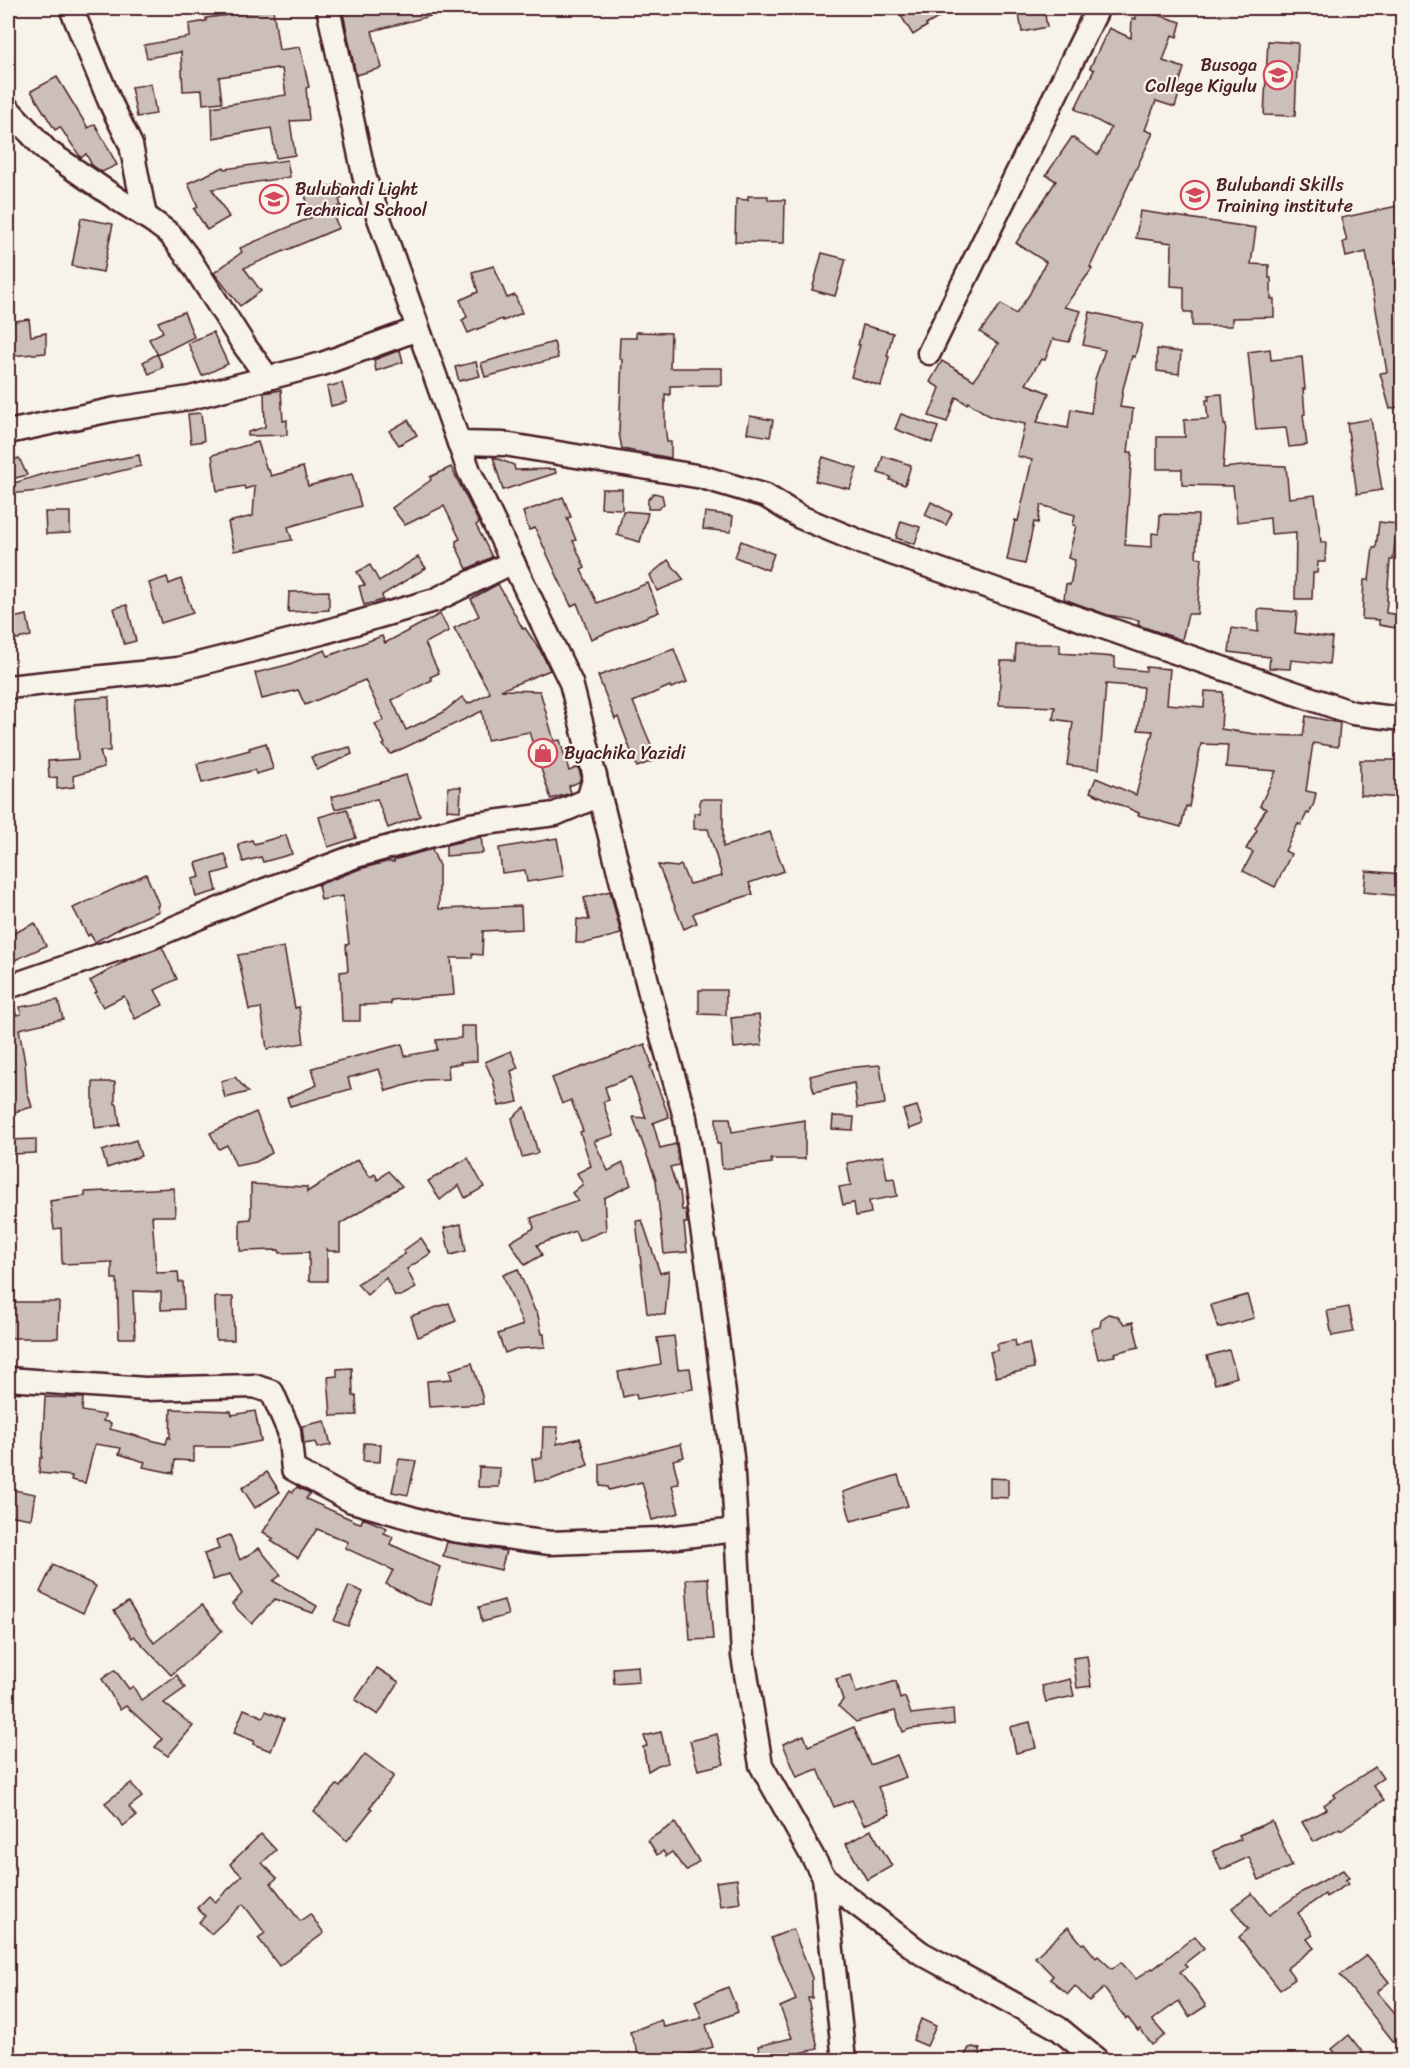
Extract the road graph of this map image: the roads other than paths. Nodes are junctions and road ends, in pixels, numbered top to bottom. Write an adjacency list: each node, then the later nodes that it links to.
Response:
1 (71, 8): 5 (street)
2 (328, 8): 6 (street)
3 (1098, 8): 7 (street)
4 (8, 109): 5 (street)
5 (145, 216): 8 (street)
6 (418, 329): 8 (street); 10 (street)
7 (929, 353)
8 (268, 378): 9 (street)
9 (8, 432)
10 (459, 443): 11 (street); 13 (street)
11 (513, 562): 12 (street); 14 (street)
12 (8, 687)
13 (1402, 719)
14 (595, 775): 15 (street); 17 (street)
15 (8, 987)
16 (8, 1379): 17 (street)
17 (736, 1530): 18 (street)
18 (824, 1877): 19 (street); 20 (street)
19 (844, 2061)
20 (1097, 2061)

